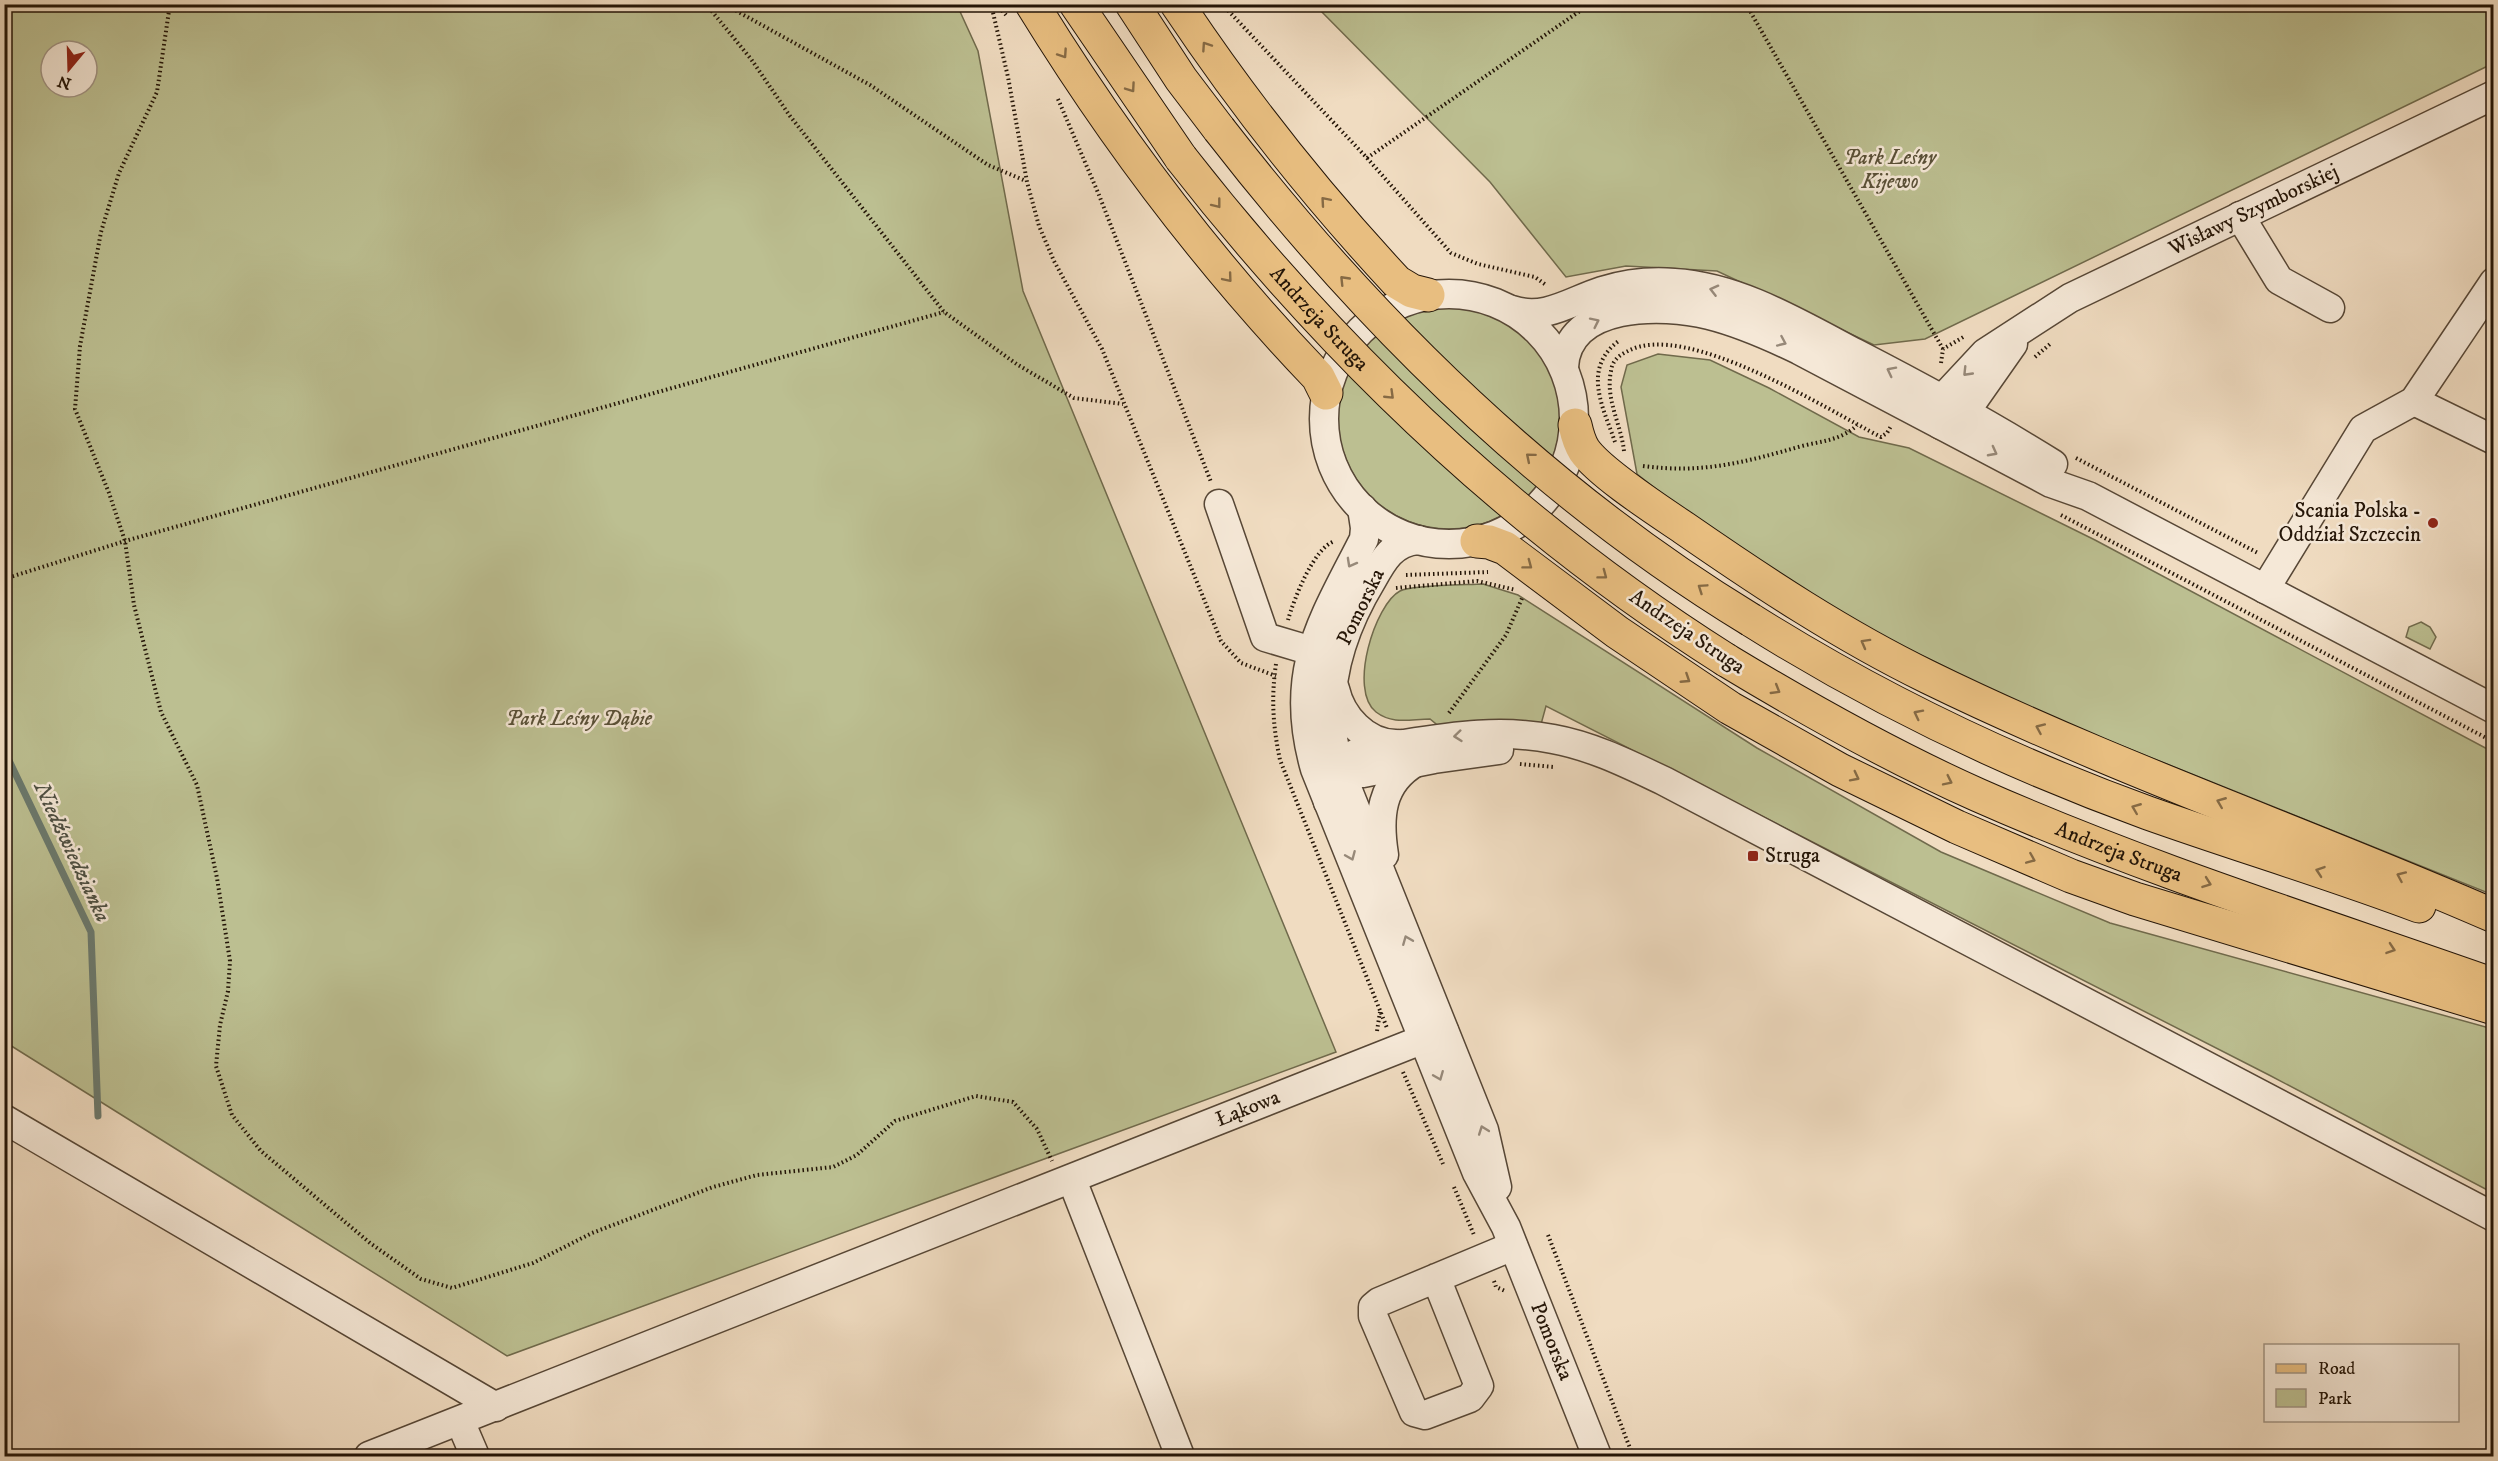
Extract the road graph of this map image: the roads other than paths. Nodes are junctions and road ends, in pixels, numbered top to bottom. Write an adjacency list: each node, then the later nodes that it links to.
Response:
1 (1076, 4): 32 (main road, Andrzeja Struga, one-way to 32, bridge)
2 (1132, 4): 31 (main road, one-way to 2, bridge)
3 (1177, 4): 8 (main road, one-way to 3)
4 (1022, 13): 12 (main road, one-way to 12)
5 (2493, 95): 6 (street, Wisławy Szymborskiej)
6 (2240, 216): 9 (street); 14 (street, Wisławy Szymborskiej)
7 (2493, 282): 13 (street)
8 (1428, 295): 10 (street); 12 (street)
9 (2330, 308)
10 (1512, 310): 11 (street); 14 (street, one-way to 10)
11 (1564, 367): 14 (street, one-way to 14); 15 (street)
12 (1326, 393): 18 (street)
13 (2414, 401): 16 (street); 21 (street)
14 (1950, 412): 21 (street)
15 (1575, 425): 20 (street); 30 (main road, one-way to 15)
16 (2493, 440)
17 (1220, 504): 22 (street)
18 (1362, 508): 19 (street); 22 (street, Pomorska, one-way to 22)
19 (1418, 540): 20 (street); 23 (street, Pomorska)
20 (1477, 541): 33 (main road, one-way to 33)
21 (2272, 579): 24 (street)
22 (1312, 651): 25 (street, Pomorska)
23 (1332, 679): 26 (street); 27 (street, Pomorska)
24 (2493, 709)
25 (1309, 749): 27 (street, Pomorska); 28 (street, Pomorska)
26 (1409, 753): 27 (street); 29 (street, Pomorska); 37 (street)
27 (1338, 770): 28 (street, Pomorska); 29 (street, Pomorska)
28 (1328, 802): 34 (street, Pomorska, one-way to 34)
29 (1396, 912): 34 (street, Pomorska, one-way to 29)
30 (2493, 916)
31 (2493, 934)
32 (2493, 985)
33 (2493, 1008)
34 (1434, 1035): 36 (street, Łąkowa); 38 (street, Pomorska)
35 (4, 1119): 40 (street)
36 (1067, 1182): 40 (street, Łąkowa); 44 (street)
37 (2493, 1217)
38 (1509, 1237): 39 (street); 45 (street, Pomorska)
39 (1436, 1278): 39 (street)
40 (496, 1407): 41 (street, Łąkowa)
41 (460, 1421): 42 (street, Łąkowa); 43 (street)
42 (369, 1456)
43 (475, 1456)
44 (1180, 1456)
45 (1597, 1456)

